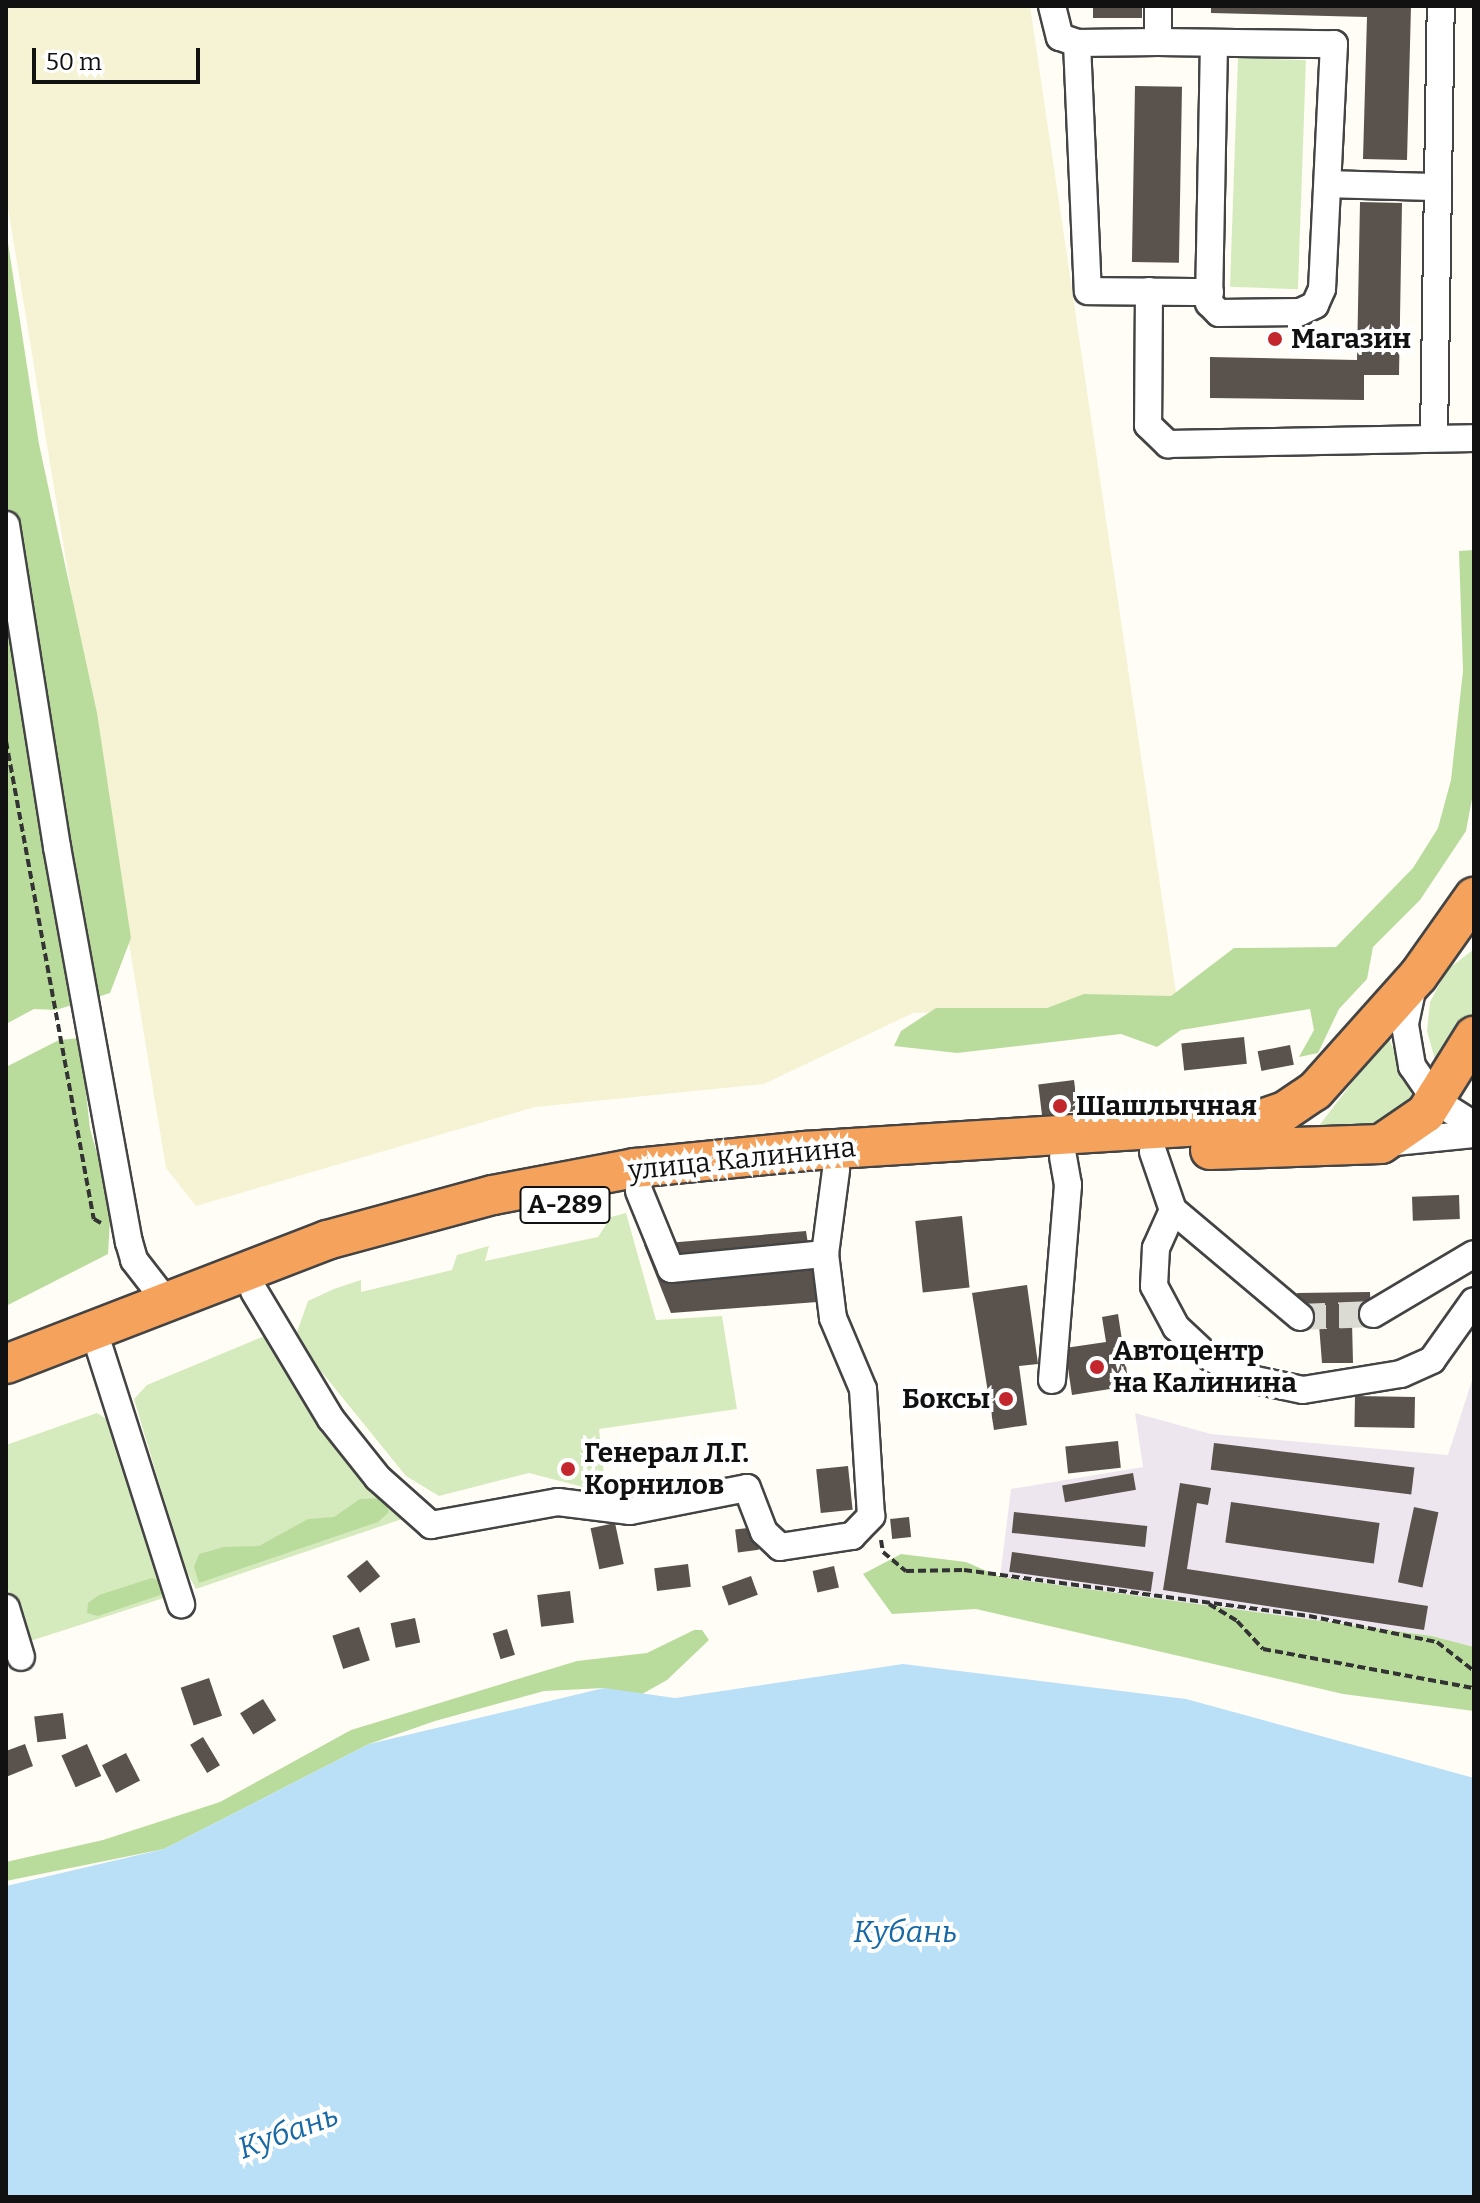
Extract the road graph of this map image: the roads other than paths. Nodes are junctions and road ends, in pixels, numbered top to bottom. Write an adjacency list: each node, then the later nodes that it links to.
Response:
1 (1052, 6): 5 (street)
2 (1158, 6): 4 (street)
3 (1441, 6): 8 (street)
4 (1158, 42): 5 (street); 6 (street)
5 (1077, 43): 9 (street)
6 (1214, 43): 7 (street); 10 (street)
7 (1328, 184): 8 (street); 10 (street)
8 (1438, 187): 11 (street)
9 (1149, 291): 10 (street); 11 (street)
10 (1210, 292)
11 (1434, 437): 12 (street)
12 (1474, 438)
13 (6, 525): 30 (street)
14 (1474, 897): 16 (highway, улица Калинина)
15 (1474, 928): 16 (street, А-289)
16 (1427, 964): 18 (street); 30 (highway, улица Калинина / А-289)
17 (1474, 1036): 18 (highway)
18 (1436, 1101): 19 (street); 21 (highway)
19 (1474, 1125)
20 (1474, 1134): 21 (street, улица Калинина / А-289)
21 (1381, 1144): 22 (highway, улица Калинина / А-289)
22 (1153, 1152): 23 (highway, улица Калинина / А-289); 26 (street)
23 (1063, 1157): 24 (highway, улица Калинина / А-289); 36 (street)
24 (836, 1170): 25 (highway, улица Калинина / А-289); 27 (street)
25 (639, 1191): 27 (street); 29 (highway, улица Калинина / А-289)
26 (1173, 1210): 31 (street); 33 (street)
27 (825, 1254): 29 (street)
28 (1474, 1254): 32 (street)
29 (254, 1291): 34 (highway, улица Калинина / А-289)
30 (165, 1300): 35 (highway, улица Калинина / А-289)
31 (1474, 1301)
32 (1373, 1314)
33 (1300, 1317)
34 (100, 1350): 37 (highway, улица Калинина / А-289); 38 (street)
35 (6, 1364)
36 (1052, 1380)
37 (6, 1389)
38 (181, 1604)
39 (6, 1608): 40 (street)
40 (21, 1657)

